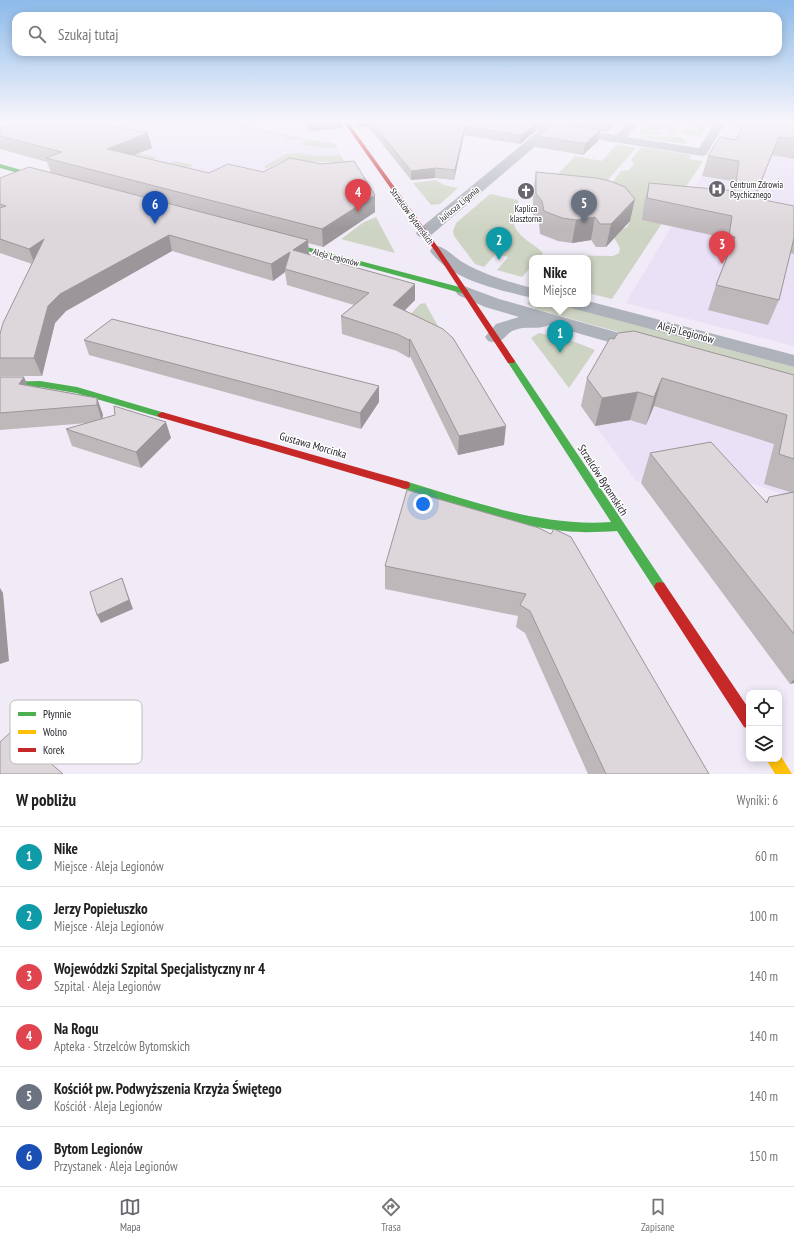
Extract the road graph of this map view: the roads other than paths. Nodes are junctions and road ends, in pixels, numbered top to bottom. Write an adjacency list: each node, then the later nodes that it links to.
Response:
1 (371, 157): 5 (main road, Strzelców Bytomskich)
2 (515, 157): 5 (street, Juliusza Ligonia)
3 (0, 166): 4 (main road)
4 (61, 182)
5 (424, 233): 7 (main road, Strzelców Bytomskich)
6 (274, 240): 9 (main road, Aleja Legionów)
7 (438, 257): 10 (street, Aleja Legionów); 11 (main road, Strzelców Bytomskich)
8 (423, 272): 9 (main road)
9 (399, 273): 11 (main road, Aleja Legionów)
10 (511, 287): 11 (street, Aleja Legionów); 12 (street, Aleja Legionów)
11 (464, 291): 14 (street, Aleja Legionów); 15 (main road, Strzelców Bytomskich)
12 (529, 292)
13 (589, 307): 17 (street, Aleja Legionów)
14 (566, 325): 15 (street); 16 (street, Aleja Legionów)
15 (495, 337): 19 (main road, Strzelców Bytomskich)
16 (665, 352)
17 (794, 361)
18 (0, 385): 19 (main road, Gustawa Morcinka)
19 (619, 526): 20 (main road, Strzelców Bytomskich)
20 (746, 717)
21 (776, 762): 22 (main road)
22 (784, 774)

